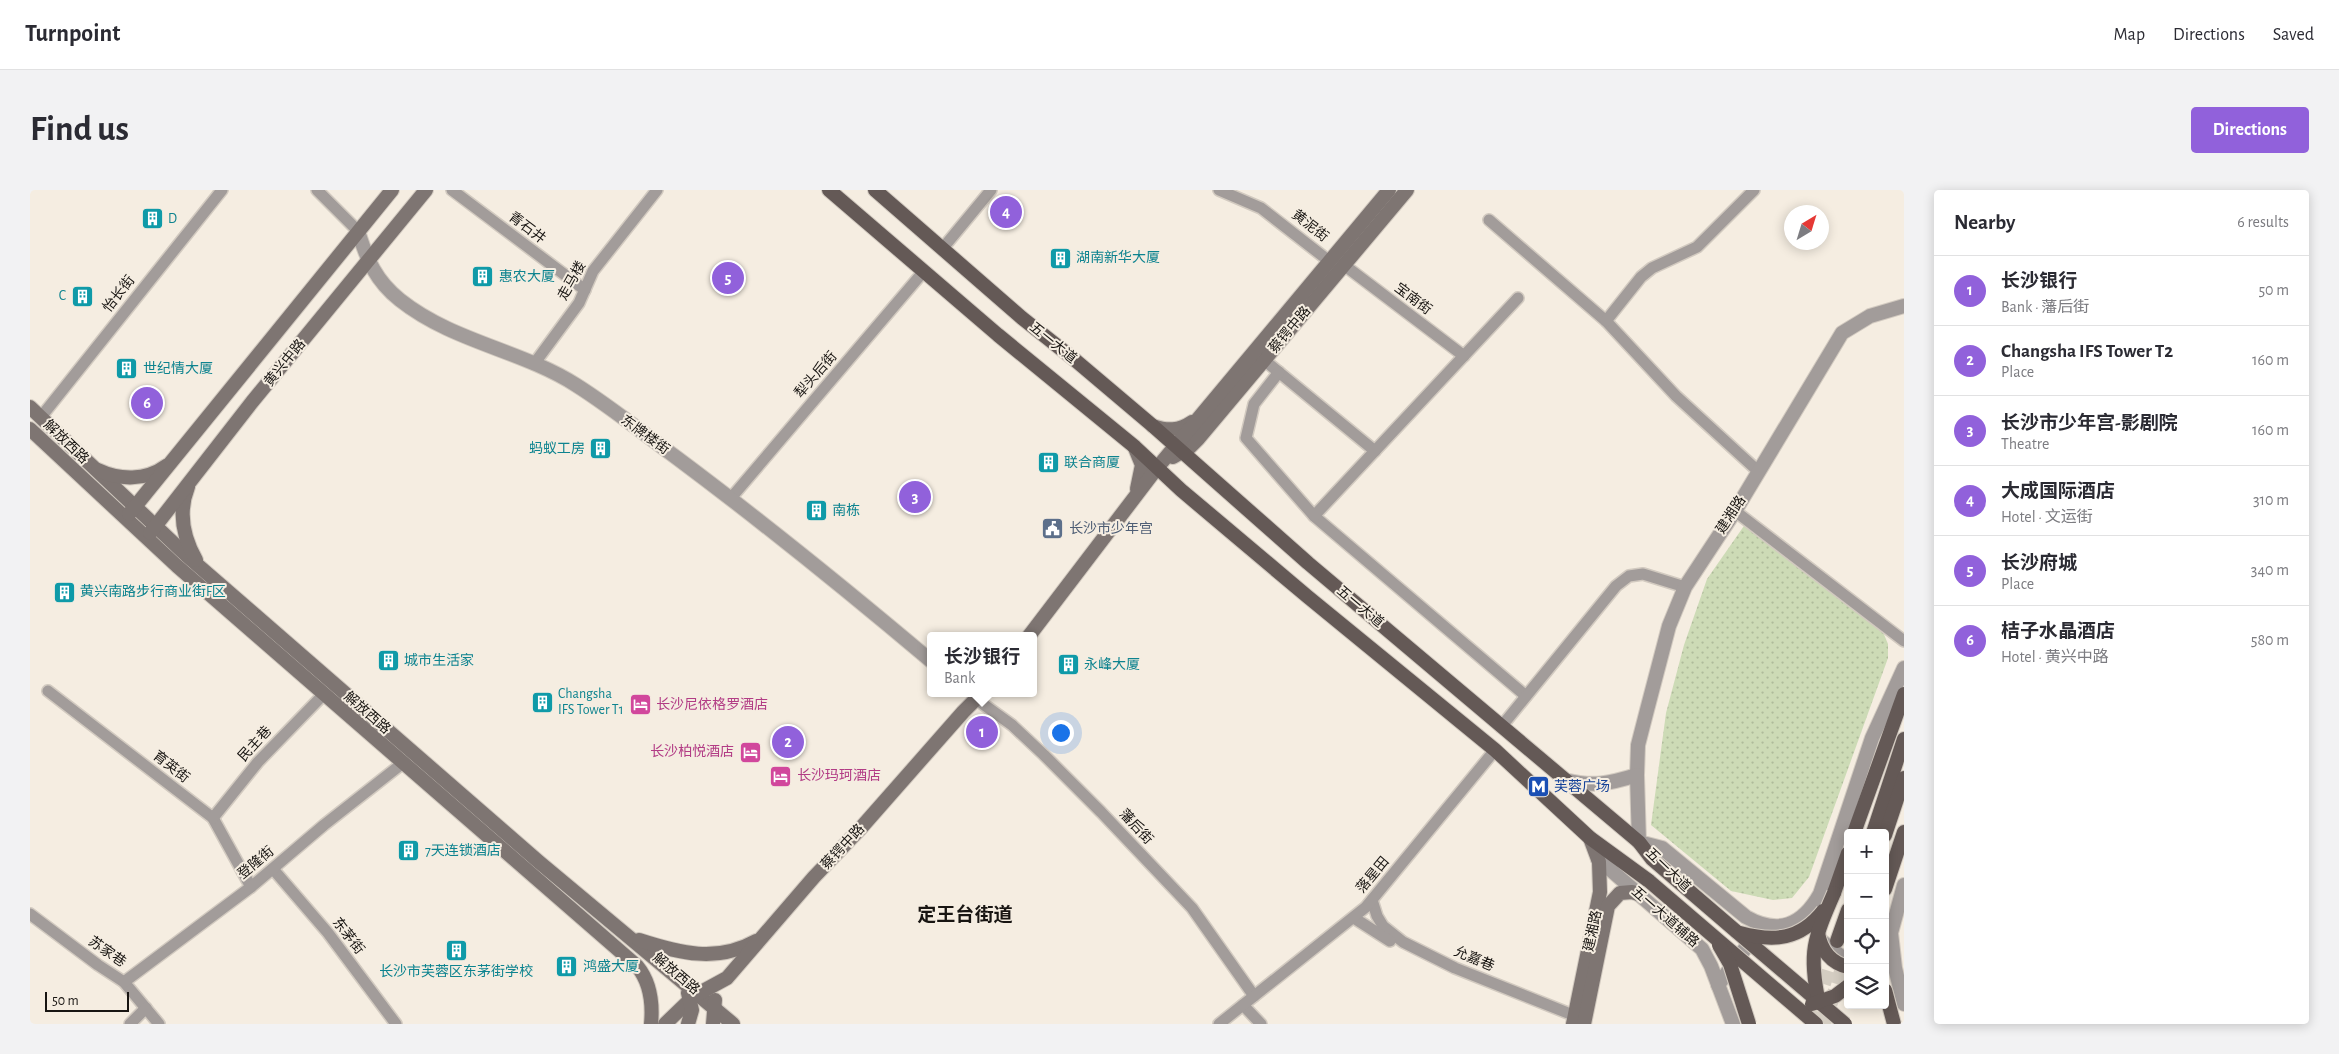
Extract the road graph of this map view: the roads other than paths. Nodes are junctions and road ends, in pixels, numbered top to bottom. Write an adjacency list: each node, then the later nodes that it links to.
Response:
1 (222, 190): 32 (street, 怡长街)
2 (317, 190): 17 (street)
3 (392, 190): 17 (main road, 黄兴中路)
4 (426, 190): 20 (main road, 黄兴中路)
5 (452, 190): 23 (street, 青石井)
6 (657, 190): 23 (street, 走马楼)
7 (820, 190): 15 (main road, 五一大道)
8 (829, 190): 15 (main road, 五一大道)
9 (875, 190): 18 (main road, 五一大道)
10 (991, 190): 18 (street)
11 (1219, 190): 19 (street, 黄泥街)
12 (1389, 190): 19 (main road, 蔡锷中路)
13 (1407, 190): 21 (main road, 蔡锷中路)
14 (1754, 190): 26 (street)
15 (840, 201): 22 (main road, 五一大道)
16 (1489, 220): 26 (street)
17 (358, 231): 20 (street, 东牌楼街); 40 (main road, 黄兴中路)
18 (943, 248): 34 (main road, 五一大道)
19 (1329, 260): 33 (main road, 蔡锷中路)
20 (368, 263): 29 (street, 东牌楼街); 45 (main road, 黄兴中路)
21 (1344, 265): 27 (street, 宝南街); 28 (main road, 蔡锷中路)
22 (924, 271): 37 (main road, 五一大道); 46 (street, 犁头后街)
23 (584, 290): 29 (street, 走马楼)
24 (1518, 298): 27 (street)
25 (1904, 306): 43 (street, 建湘路)
26 (1606, 321): 43 (street)
27 (1464, 356): 39 (street)
28 (1264, 360): 30 (street); 35 (main road, 蔡锷中路)
29 (534, 364): 46 (street, 东牌楼街)
30 (1279, 372): 39 (street); 50 (street)
31 (30, 407): 32 (main road, 解放西路)
32 (41, 417): 42 (main road, 解放西路)
33 (1198, 417): 34 (main road); 38 (main road, 蔡锷中路)
34 (1153, 426): 38 (main road, 五一大道)
35 (1209, 426): 38 (main road, 蔡锷中路); 44 (main road)
36 (30, 429): 51 (main road, 解放西路)
37 (1135, 447): 41 (main road, 五一大道); 47 (main road)
38 (1178, 449): 41 (main road, 蔡锷中路); 44 (main road, 五一大道)
39 (1375, 451): 50 (street)
40 (172, 461): 42 (main road); 48 (main road, 黄兴中路)
41 (1161, 463): 47 (main road); 69 (main road, 五一大道)
42 (91, 466): 48 (main road, 解放西路)
43 (1759, 472): 49 (street, 建湘路)
44 (1209, 476): 66 (main road, 五一大道)
45 (192, 479): 52 (main road, 黄兴中路); 53 (main road)
46 (731, 498): 57 (street, 东牌楼街)
47 (1132, 499): 55 (main road)
48 (135, 507): 51 (main road, 黄兴中路); 52 (main road, 解放西路)
49 (1735, 511): 54 (street, 建湘路); 56 (street)
50 (1314, 516): 62 (street)
51 (126, 518): 52 (main road, 解放西路)
52 (151, 532): 53 (main road, 解放西路); 60 (main road, 解放西路)
53 (204, 571): 98 (main road, 解放西路)
54 (1685, 586): 62 (street); 71 (street, 建湘路)
55 (1033, 632)
56 (1904, 641)
57 (927, 658)
58 (1904, 668): 93 (street)
59 (48, 691): 74 (street, 育英街)
60 (324, 694): 70 (main road, 解放西路); 74 (street, 民主巷)
61 (1904, 694): 67 (main road)
62 (1526, 696): 66 (street)
63 (974, 697): 99 (main road, 蔡锷中路)
64 (978, 697): 108 (street, 藩后街)
65 (1904, 706): 67 (main road)
66 (1501, 726): 73 (main road, 五一大道)
67 (1891, 727): 75 (main road)
68 (1904, 739): 76 (main road)
69 (1495, 750): 79 (main road, 五一大道); 89 (street, 落星田)
70 (403, 763): 83 (street, 登隆街); 121 (main road, 解放西路)
71 (1637, 775): 73 (street); 80 (street, 建湘路)
72 (1904, 778): 77 (main road)
73 (1564, 780): 80 (main road, 五一大道)
74 (213, 818): 86 (street, 育英街)
75 (1855, 829)
76 (1874, 829)
77 (1887, 829)
78 (1904, 832): 84 (main road)
79 (1590, 838): 81 (main road, 建湘路); 95 (main road, 五一大道, bridge)
80 (1639, 842): 94 (street); 96 (main road, 五一大道)
81 (1598, 860): 88 (street, 五一大道辅路); 117 (main road, 建湘路)
82 (1844, 864): 87 (main road)
83 (273, 869): 86 (street, 登隆街); 120 (street, 东茅街)
84 (1889, 877)
85 (1904, 885): 114 (street)
86 (251, 887): 104 (street, 登隆街)
87 (1834, 893): 96 (main road, bridge); 97 (main road, bridge)
88 (1638, 894): 105 (street, 五一大道辅路); 117 (main road, 建湘路)
89 (1372, 900): 91 (street, 落星田); 117 (street, 允嘉巷)
90 (30, 914): 104 (street, 苏家巷)
91 (1354, 918): 108 (street, 落星田); 117 (street, 允嘉巷)
92 (1845, 919): 100 (main road)
93 (1797, 921): 94 (street); 101 (street)
94 (1763, 925): 105 (street)
95 (1710, 932): 110 (main road, 五一大道, bridge); 129 (main road, bridge)
96 (1738, 932): 111 (main road, 五一大道, bridge)
97 (1818, 933): 102 (main road, bridge); 111 (main road, bridge)
98 (632, 937): 99 (main road); 109 (main road, 解放西路)
99 (761, 938): 103 (main road, 蔡锷中路)
100 (1838, 941)
101 (1844, 959)
102 (1844, 965)
103 (727, 978): 109 (main road, 蔡锷中路); 115 (main road, 解放西路)
104 (124, 982): 116 (street, 苏家巷)
105 (1718, 985): 128 (street, 五一大道辅路)
106 (1844, 989): 111 (main road, bridge)
107 (1889, 994): 114 (street)
108 (1254, 996): 112 (street, 落星田)
109 (694, 997): 115 (main road, 解放西路); 122 (main road, 蔡锷中路); 123 (main road)
110 (1791, 1002): 111 (main road); 130 (main road, 五一大道, bridge)
111 (1814, 1003): 130 (main road); 131 (main road); 132 (main road, 五一大道, bridge)
112 (1243, 1005): 126 (street, 落星田); 127 (street)
113 (1889, 1006): 133 (main road, bridge)
114 (1904, 1006)
115 (713, 1007): 124 (main road, 解放西路); 125 (main road, 解放西路)
116 (146, 1008): 118 (street); 119 (street, 苏家巷)
117 (1578, 1022)
118 (130, 1024)
119 (159, 1024)
120 (396, 1024)
121 (651, 1024)
122 (665, 1024)
123 (688, 1024)
124 (713, 1024)
125 (733, 1024)
126 (1219, 1024)
127 (1261, 1024)
128 (1733, 1024)
129 (1749, 1024)
130 (1818, 1024)
131 (1824, 1024)
132 (1844, 1024)
133 (1894, 1024)

